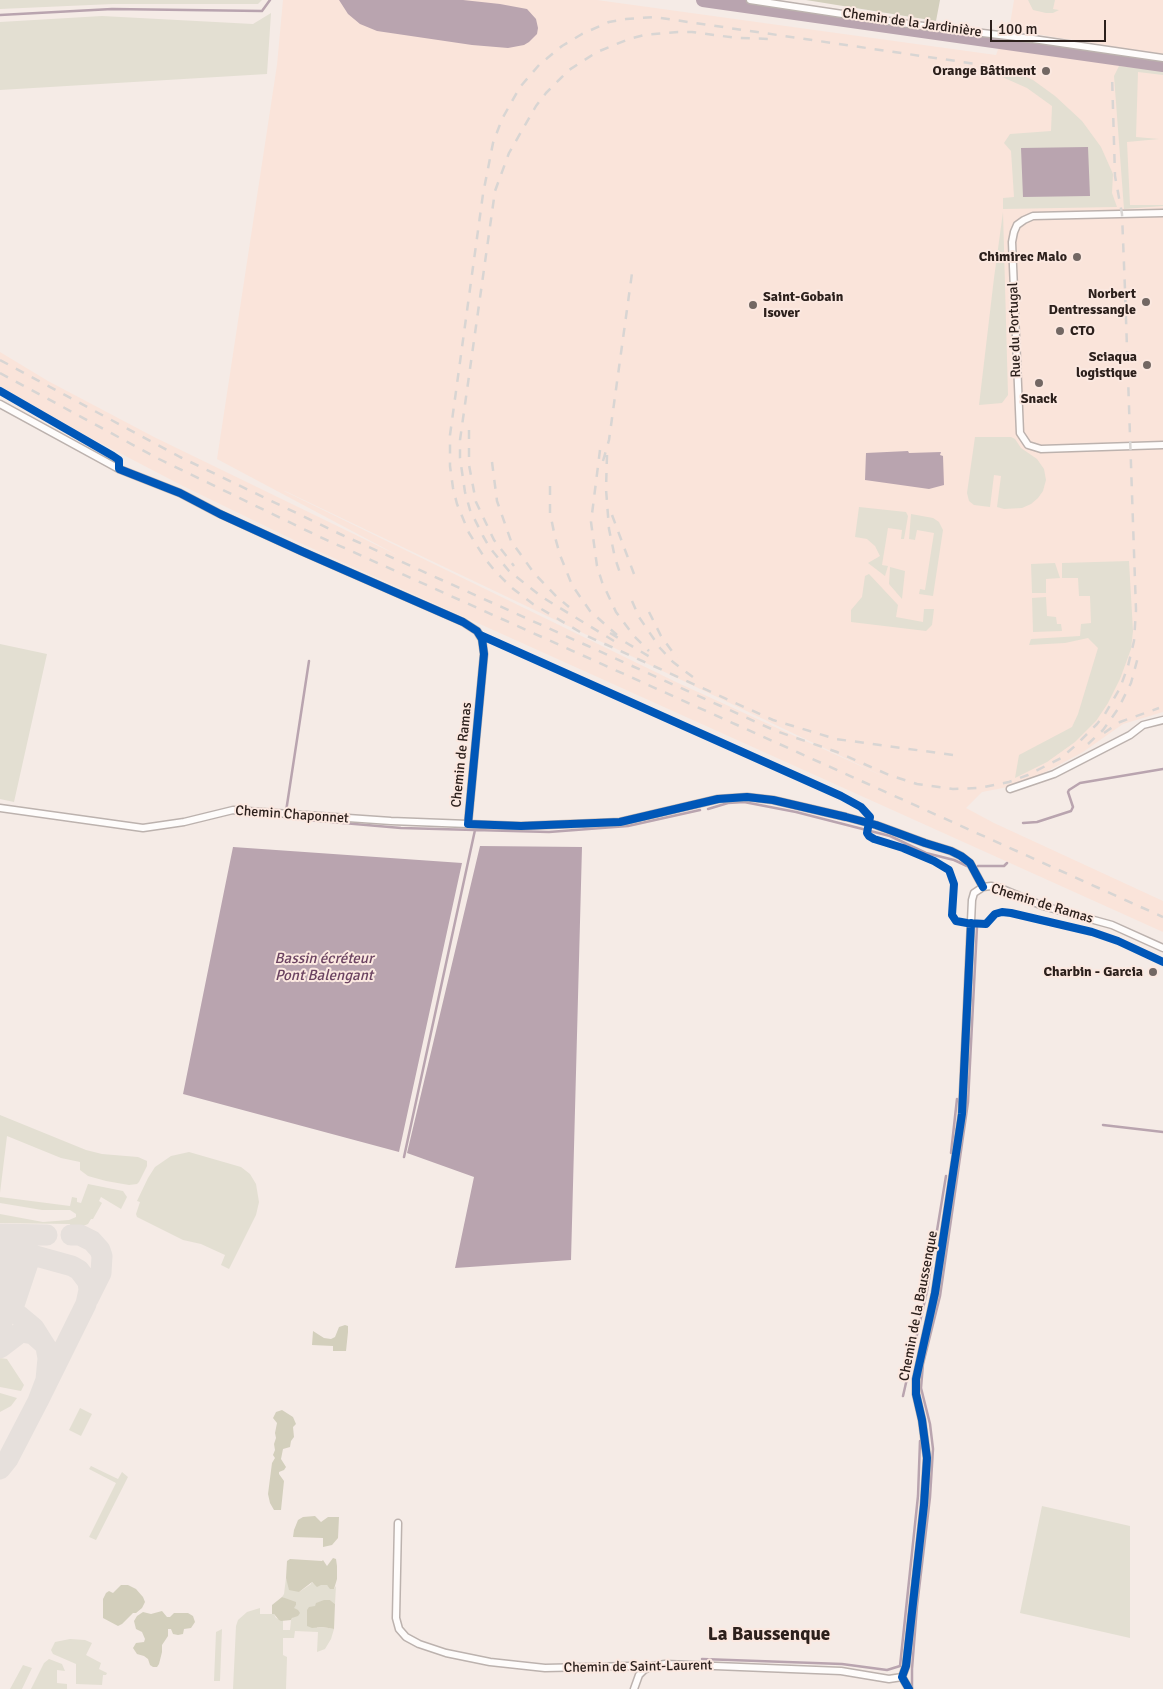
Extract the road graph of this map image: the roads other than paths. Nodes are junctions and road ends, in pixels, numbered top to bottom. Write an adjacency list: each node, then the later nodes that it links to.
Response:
1 (750, 0): 2 (street, Chemin de la Jardinière)
2 (1163, 58)
3 (1163, 213): 5 (street, Rue du Portugal)
4 (0, 404): 9 (street, Chemin de Ramas)
5 (1163, 444)
6 (1163, 720): 7 (street)
7 (1010, 789)
8 (0, 808): 9 (street, Chemin Chaponnet)
9 (468, 824): 10 (street, Chemin de Ramas)
10 (983, 886): 11 (street, Chemin de Ramas); 14 (street, Chemin de la Baussenque)
11 (1163, 948)
12 (398, 1523): 13 (street, Chemin de Saint-Laurent)
13 (644, 1670): 14 (street, Chemin de Saint-Laurent); 15 (street)
14 (902, 1677): 16 (street)
15 (634, 1689)
16 (909, 1689)

